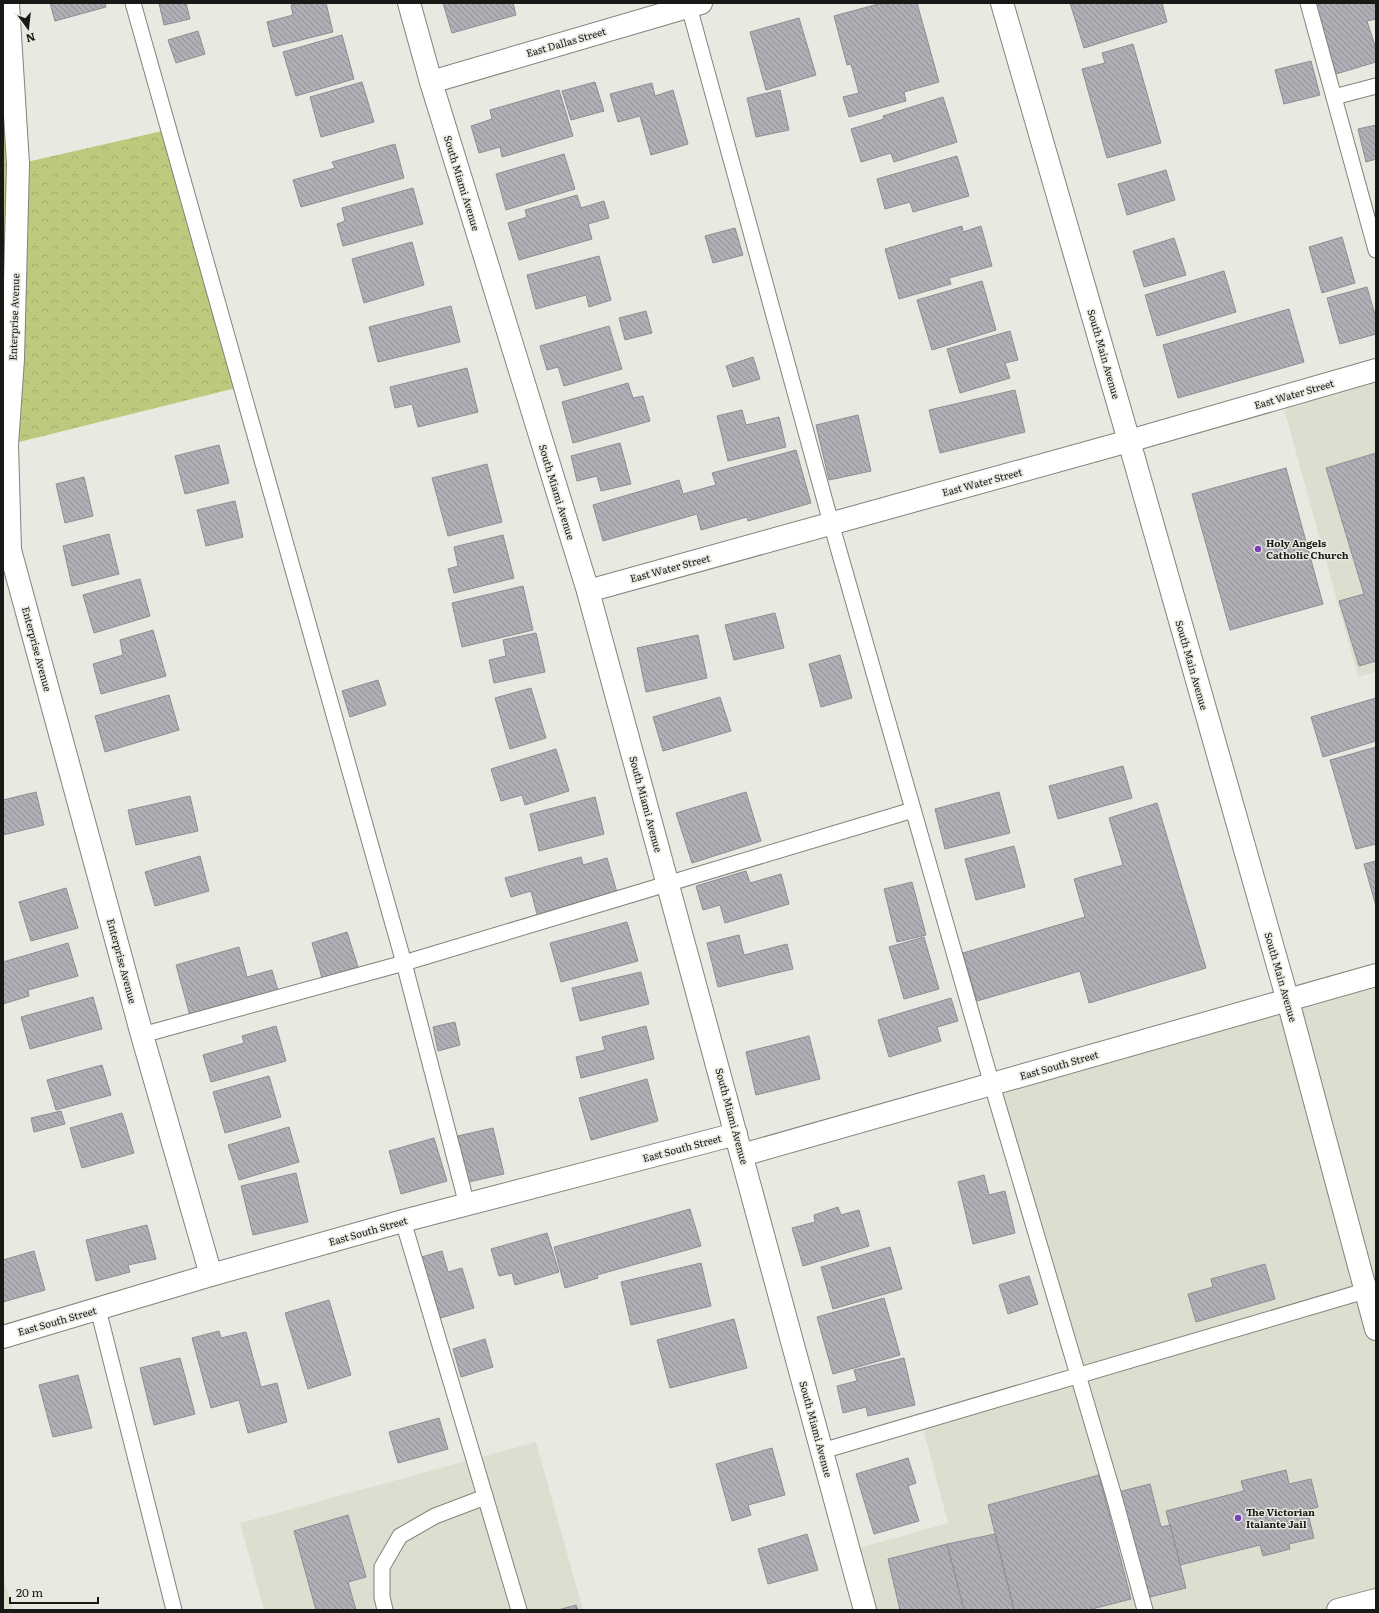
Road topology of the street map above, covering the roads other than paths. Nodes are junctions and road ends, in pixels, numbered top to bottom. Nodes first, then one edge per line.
1 (8, 3) edge
2 (133, 3) edge
3 (409, 3) edge
4 (1002, 3) edge
5 (1308, 3) edge
6 (692, 4) edge
7 (431, 82) junction
8 (1376, 86) edge
9 (1334, 97) junction
10 (1376, 250) edge
11 (1376, 370) edge
12 (1129, 441) junction
13 (831, 523) junction
14 (588, 590) junction
15 (913, 810) junction
16 (668, 884) junction
17 (404, 963) junction
18 (1376, 975) edge
19 (1288, 1001) junction
20 (142, 1035) junction
21 (992, 1085) junction
22 (736, 1134) junction
23 (742, 1155) junction
24 (467, 1205) junction
25 (403, 1221) junction
26 (211, 1275) junction
27 (1370, 1289) edge
28 (98, 1309) junction
29 (1376, 1330) edge
30 (3, 1337) edge
31 (1077, 1376) junction
32 (822, 1451) junction
33 (485, 1497) junction
34 (1376, 1600) edge
35 (174, 1610) edge
36 (385, 1610) edge
37 (519, 1610) edge
38 (865, 1610) edge
39 (1145, 1610) edge
40 (1338, 1610) edge

1 - 20 street, Enterprise Avenue
2 - 17 lane
3 - 7 street, South Miami Avenue
4 - 12 street, South Main Avenue
5 - 9 lane
6 - 7 street, East Dallas Street
6 - 13 lane
7 - 14 street, South Miami Avenue
8 - 9 lane
9 - 10 lane
11 - 12 street, East Water Street
12 - 13 street, East Water Street
12 - 19 street, South Main Avenue
13 - 14 street, East Water Street
13 - 15 lane
14 - 16 street, South Miami Avenue
15 - 16 lane
15 - 21 lane
16 - 17 lane
16 - 22 street, South Miami Avenue
17 - 20 lane
17 - 24 lane
18 - 19 street, East South Street
19 - 21 street, East South Street
19 - 27 street, South Main Avenue
20 - 26 street, Enterprise Avenue
21 - 23 street, East South Street
21 - 31 lane
22 - 23 street, South Miami Avenue
22 - 24 street, East South Street
23 - 32 street, South Miami Avenue
24 - 25 street, East South Street
25 - 26 street, East South Street
25 - 33 lane
26 - 28 street, East South Street
27 - 29 street, South Main Avenue
27 - 31 lane
28 - 30 street, East South Street
28 - 35 lane
31 - 32 lane
31 - 39 lane
32 - 38 street, South Miami Avenue
33 - 36 lane
33 - 37 lane
34 - 40 street

